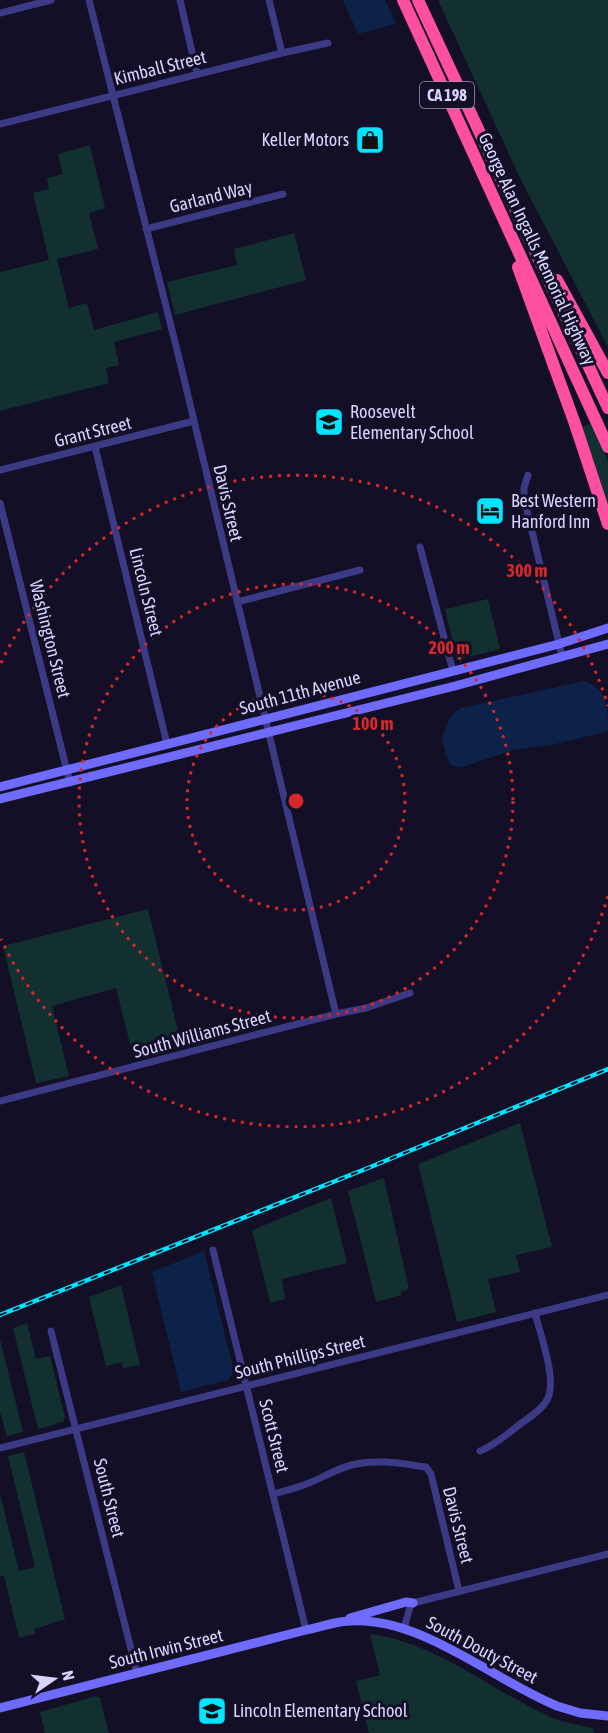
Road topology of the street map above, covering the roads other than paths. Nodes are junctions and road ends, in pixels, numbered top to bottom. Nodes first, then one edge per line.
1 (51, 0) edge
2 (89, 0) edge
3 (180, 0) edge
4 (269, 0) edge
5 (403, 0) edge
6 (418, 0) edge
7 (0, 13) edge
8 (328, 43) dead end
9 (282, 53) junction
10 (197, 74) junction
11 (112, 96) junction
12 (0, 124) edge
13 (503, 180) junction
14 (490, 189) junction
15 (283, 194) dead end
16 (146, 230) junction
17 (608, 374) edge
18 (608, 408) edge
19 (194, 421) junction
20 (95, 447) junction
21 (608, 447) edge
22 (0, 470) edge
23 (528, 475) dead end
24 (0, 503) edge
25 (608, 524) edge
26 (420, 547) dead end
27 (360, 570) dead end
28 (237, 602) junction
29 (608, 628) edge
30 (559, 644) junction
31 (608, 644) edge
32 (562, 656) junction
33 (453, 671) junction
34 (266, 718) junction
35 (269, 733) junction
36 (167, 744) junction
37 (67, 771) junction
38 (69, 783) junction
39 (0, 787) edge
40 (0, 799) edge
41 (410, 993) dead end
42 (336, 1014) junction
43 (0, 1101) edge
44 (213, 1250) dead end
45 (608, 1295) edge
46 (535, 1313) junction
47 (51, 1331) dead end
48 (246, 1385) junction
49 (76, 1429) junction
50 (0, 1448) edge
51 (480, 1451) dead end
52 (273, 1494) junction
53 (608, 1554) edge
54 (459, 1591) junction
55 (413, 1603) junction
56 (340, 1622) junction
57 (404, 1628) junction
58 (306, 1630) junction
59 (137, 1673) junction
60 (0, 1708) edge
61 (608, 1716) edge

1 - 7 street
2 - 11 street, Davis Street
3 - 10 street
4 - 9 street
5 - 14 highway, George Alan Ingalls Memorial Highway / CA 198
6 - 13 highway, George Alan Ingalls Memorial Highway / CA 198
8 - 9 street, Kimball Street
9 - 10 street, Kimball Street
10 - 11 street, Kimball Street
11 - 12 street, Kimball Street
11 - 16 street, Davis Street
13 - 17 highway
13 - 18 highway, George Alan Ingalls Memorial Highway / CA 198
14 - 21 highway, George Alan Ingalls Memorial Highway / CA 198
14 - 25 highway
15 - 16 street, Garland Way
16 - 19 street, Davis Street
19 - 20 street, Grant Street
19 - 28 street, Davis Street
20 - 22 street, Grant Street
20 - 36 street, Lincoln Street
23 - 30 street
24 - 37 street, Washington Street
26 - 33 street
27 - 28 street
28 - 34 street, Davis Street
29 - 30 main road, South 11th Avenue
30 - 32 street
30 - 33 main road, South 11th Avenue
31 - 32 main road, South 11th Avenue
32 - 35 main road, South 11th Avenue
33 - 34 main road, South 11th Avenue
34 - 35 street, Davis Street
34 - 36 main road, South 11th Avenue
35 - 38 main road, South 11th Avenue
35 - 42 street, Davis Street
36 - 37 main road, South 11th Avenue
37 - 38 street, Washington Street
37 - 39 main road, South 11th Avenue
38 - 40 main road, South 11th Avenue
41 - 42 street, South Williams Street
42 - 43 street, South Williams Street
44 - 48 street, Scott Street
45 - 46 street, South Phillips Street
46 - 48 street, South Phillips Street
46 - 51 street
47 - 49 street, South Street
48 - 49 street, South Phillips Street
48 - 52 street, Scott Street
49 - 50 street, South Phillips Street
49 - 59 street, South Street
52 - 54 street, Davis Street
52 - 58 street, Scott Street
53 - 54 street
54 - 55 street
55 - 56 main road
55 - 57 street
56 - 57 main road, South Douty Street
56 - 58 main road, South Irwin Street
57 - 61 main road, South Douty Street
58 - 59 main road, South Irwin Street
59 - 60 main road, South Irwin Street

